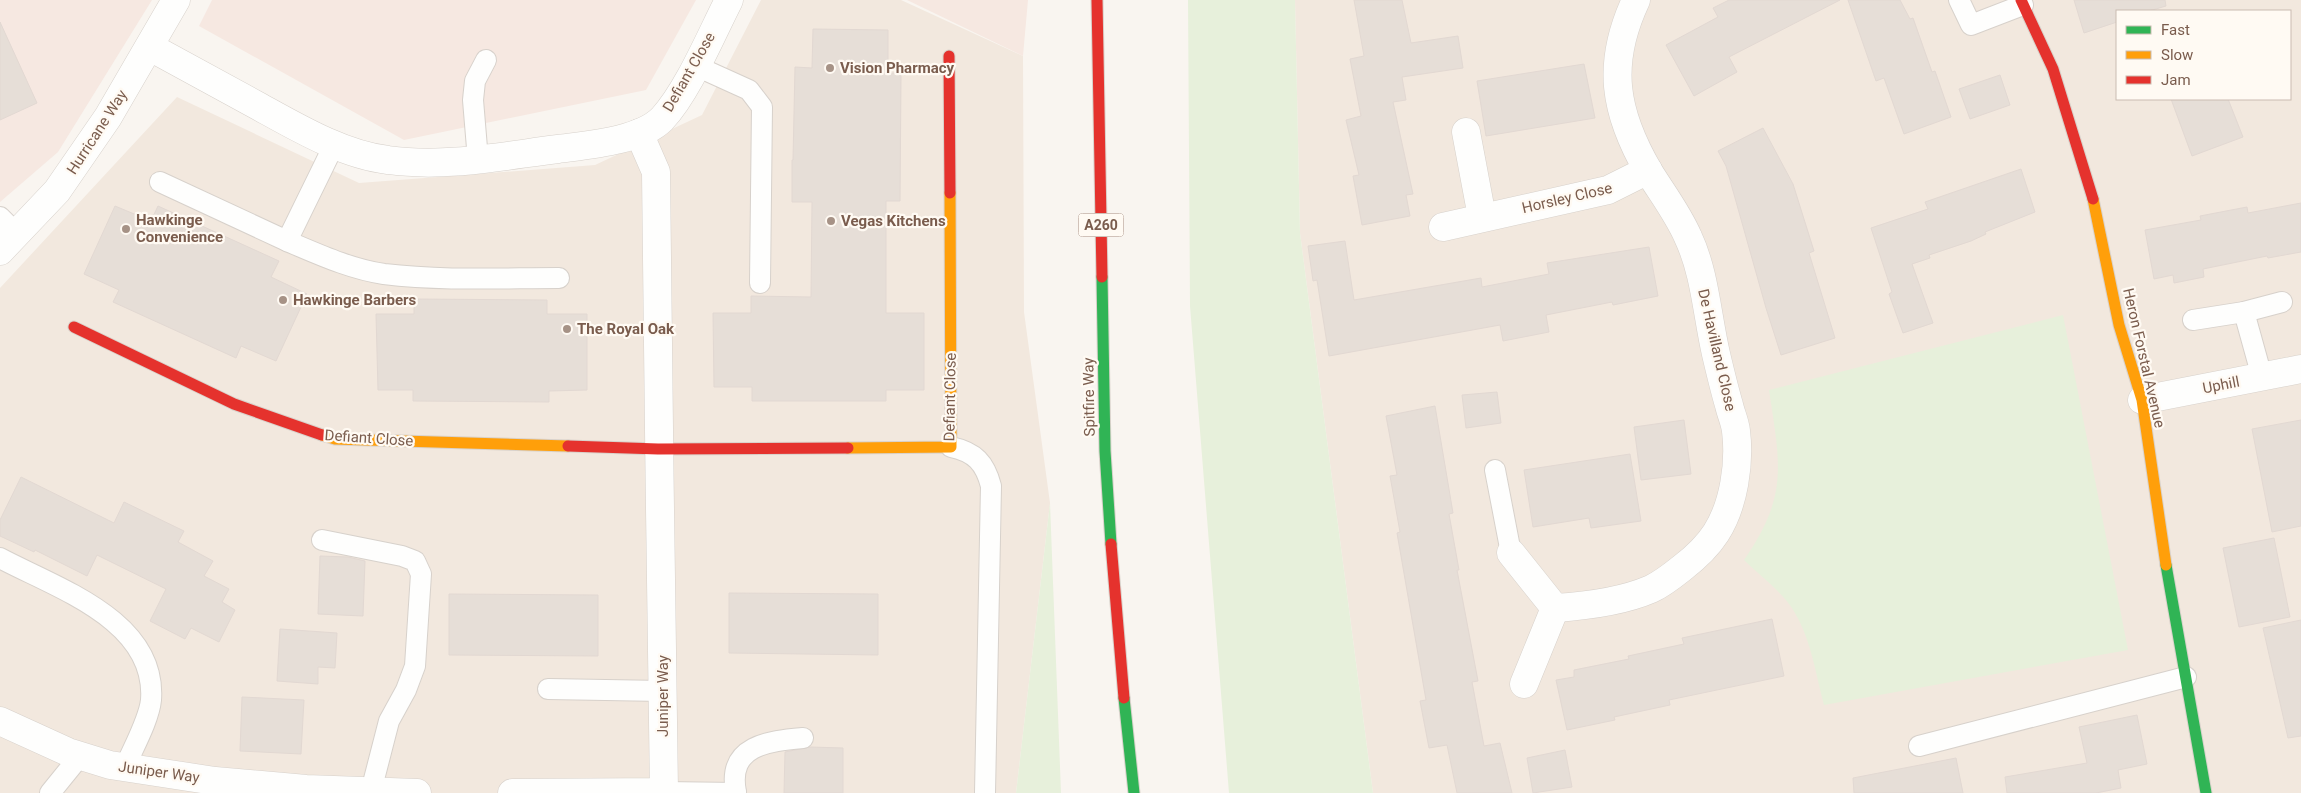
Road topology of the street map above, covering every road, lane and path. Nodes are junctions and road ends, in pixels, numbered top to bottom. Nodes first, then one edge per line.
1 (176, 0) edge
2 (729, 0) edge
3 (1097, 0) edge
4 (1636, 0) edge
5 (1959, 0) edge
6 (2022, 3) edge
7 (150, 47) junction
8 (949, 56) dead end
9 (486, 60) dead end
10 (696, 66) junction
11 (1466, 132) dead end
12 (639, 133) junction
13 (334, 145) junction
14 (478, 160) junction
15 (1648, 170) junction
16 (160, 182) dead end
17 (1482, 217) junction
18 (1443, 227) dead end
19 (6, 234) edge
20 (287, 241) junction
21 (560, 278) dead end
22 (760, 283) dead end
23 (2282, 302) dead end
24 (2244, 312) junction
25 (2192, 320) dead end
26 (74, 327) dead end
27 (2301, 369) edge
28 (2262, 377) junction
29 (2142, 400) junction
30 (952, 447) junction
31 (658, 449) junction
32 (1495, 470) dead end
33 (322, 540) dead end
34 (1511, 553) joint
35 (0, 558) edge
36 (1555, 608) junction
37 (2186, 677) junction
38 (1524, 684) dead end
39 (548, 689) dead end
40 (663, 691) junction
41 (0, 721) edge
42 (803, 738) dead end
43 (1919, 746) dead end
44 (80, 756) junction
45 (125, 767) junction
46 (371, 791) junction
47 (664, 792) junction
48 (736, 792) edge
49 (50, 793) edge
50 (417, 793) edge
51 (512, 793) edge
52 (985, 793) edge
53 (1134, 793) edge
54 (2206, 793) edge

1 - 7 street, Hurricane Way
2 - 10 street, Defiant Close
3 - 53 street, Spitfire Way / A260
4 - 15 street, De Havilland Close
5 - 6 lane
6 - 29 street, Heron Forstal Avenue
7 - 13 street, Defiant Close
7 - 19 street, Hurricane Way
8 - 30 street, Defiant Close
9 - 14 lane
10 - 12 street, Defiant Close
10 - 22 lane
11 - 17 street
12 - 14 street, Defiant Close
12 - 31 street
13 - 14 street, Defiant Close
13 - 20 lane
15 - 17 street, Horsley Close
15 - 36 street, De Havilland Close
16 - 20 lane
17 - 18 street, Horsley Close
20 - 21 lane
23 - 24 lane
24 - 25 lane
24 - 28 lane
26 - 31 street, Defiant Close
27 - 28 street, Uphill
28 - 29 street, Uphill
29 - 37 street, Heron Forstal Avenue
30 - 31 street, Defiant Close
30 - 52 lane
31 - 40 street, Juniper Way
32 - 34 lane
33 - 46 lane
34 - 36 street
35 - 45 lane
36 - 38 street
37 - 43 lane
37 - 54 street, Heron Forstal Avenue
39 - 40 lane
40 - 47 street, Juniper Way
41 - 44 street, Juniper Way
42 - 48 lane
44 - 45 street, Juniper Way
44 - 49 lane
45 - 46 street, Juniper Way
46 - 50 street, Juniper Way
47 - 48 lane
47 - 51 street

